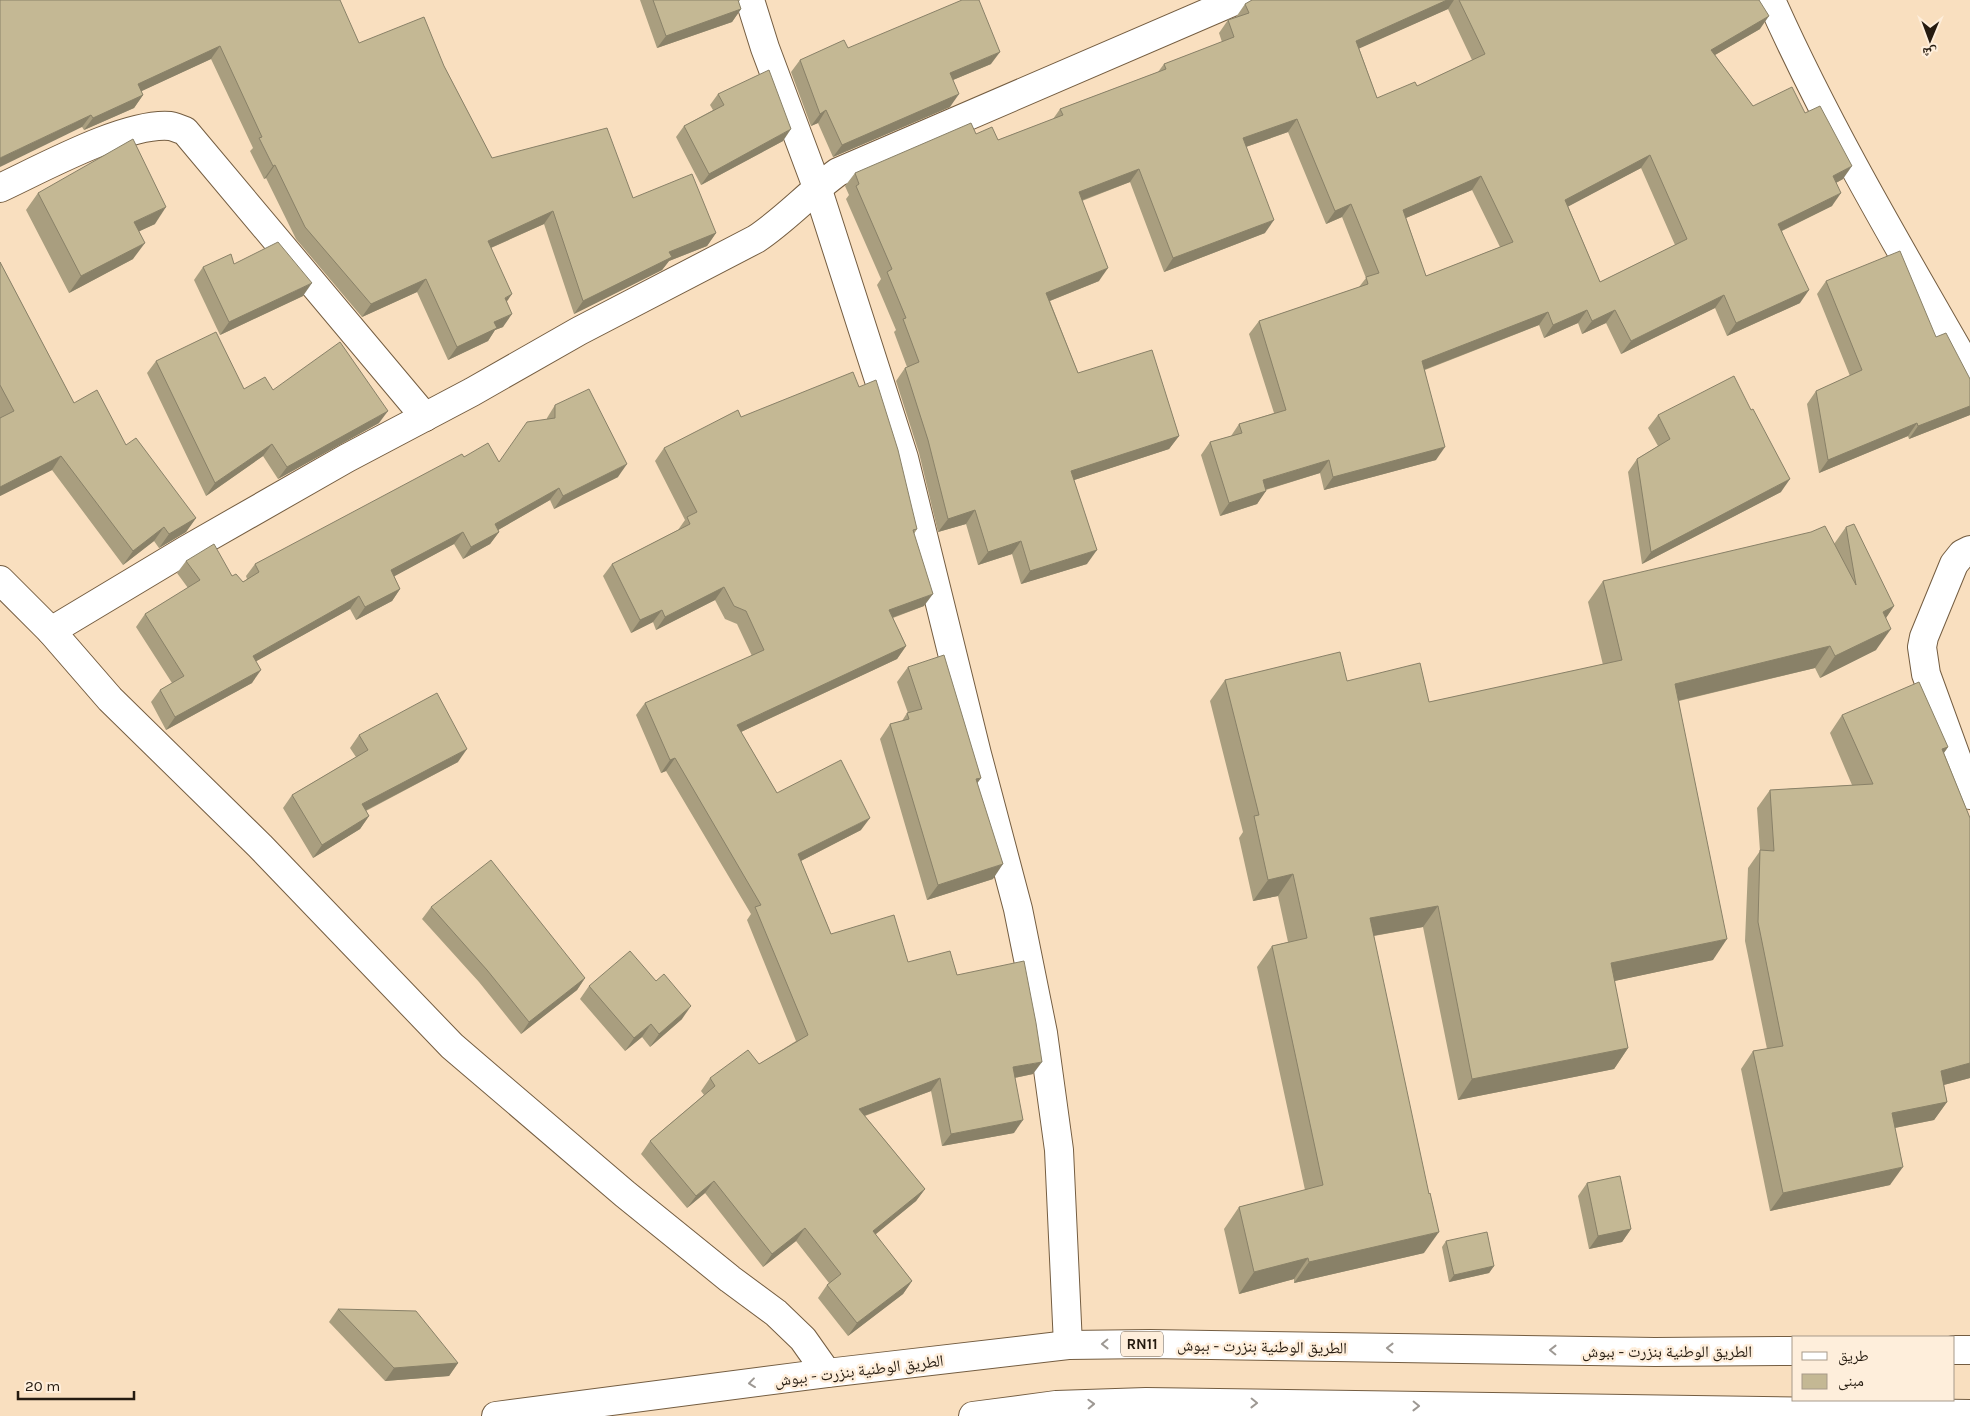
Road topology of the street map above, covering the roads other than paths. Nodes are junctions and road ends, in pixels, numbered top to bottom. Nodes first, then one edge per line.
1 (750, 0) edge
2 (1237, 0) edge
3 (1771, 0) edge
4 (817, 187) junction
5 (0, 188) edge
6 (1970, 371) edge
7 (425, 417) junction
8 (1970, 550) edge
9 (0, 580) edge
10 (51, 631) junction
11 (1970, 795) edge
12 (1068, 1345) junction
13 (1955, 1350) edge
14 (1970, 1350) edge
15 (1792, 1351) edge
16 (828, 1373) junction
17 (1057, 1411) edge
18 (1970, 1414) edge
19 (496, 1416) edge
20 (973, 1416) edge

1 - 4 street
2 - 4 street
3 - 6 street
4 - 7 street
4 - 12 street
5 - 7 street
7 - 10 street
8 - 11 street
9 - 10 street
10 - 16 street
15 -> 12 street, الطريق الوطنية بنزرت - ببوش / RN11
12 - 16 street, الطريق الوطنية بنزرت - ببوش / RN11
13 - 14 street
16 -> 19 street, الطريق الوطنية بنزرت - ببوش / RN11
17 -> 18 street
17 - 20 street

